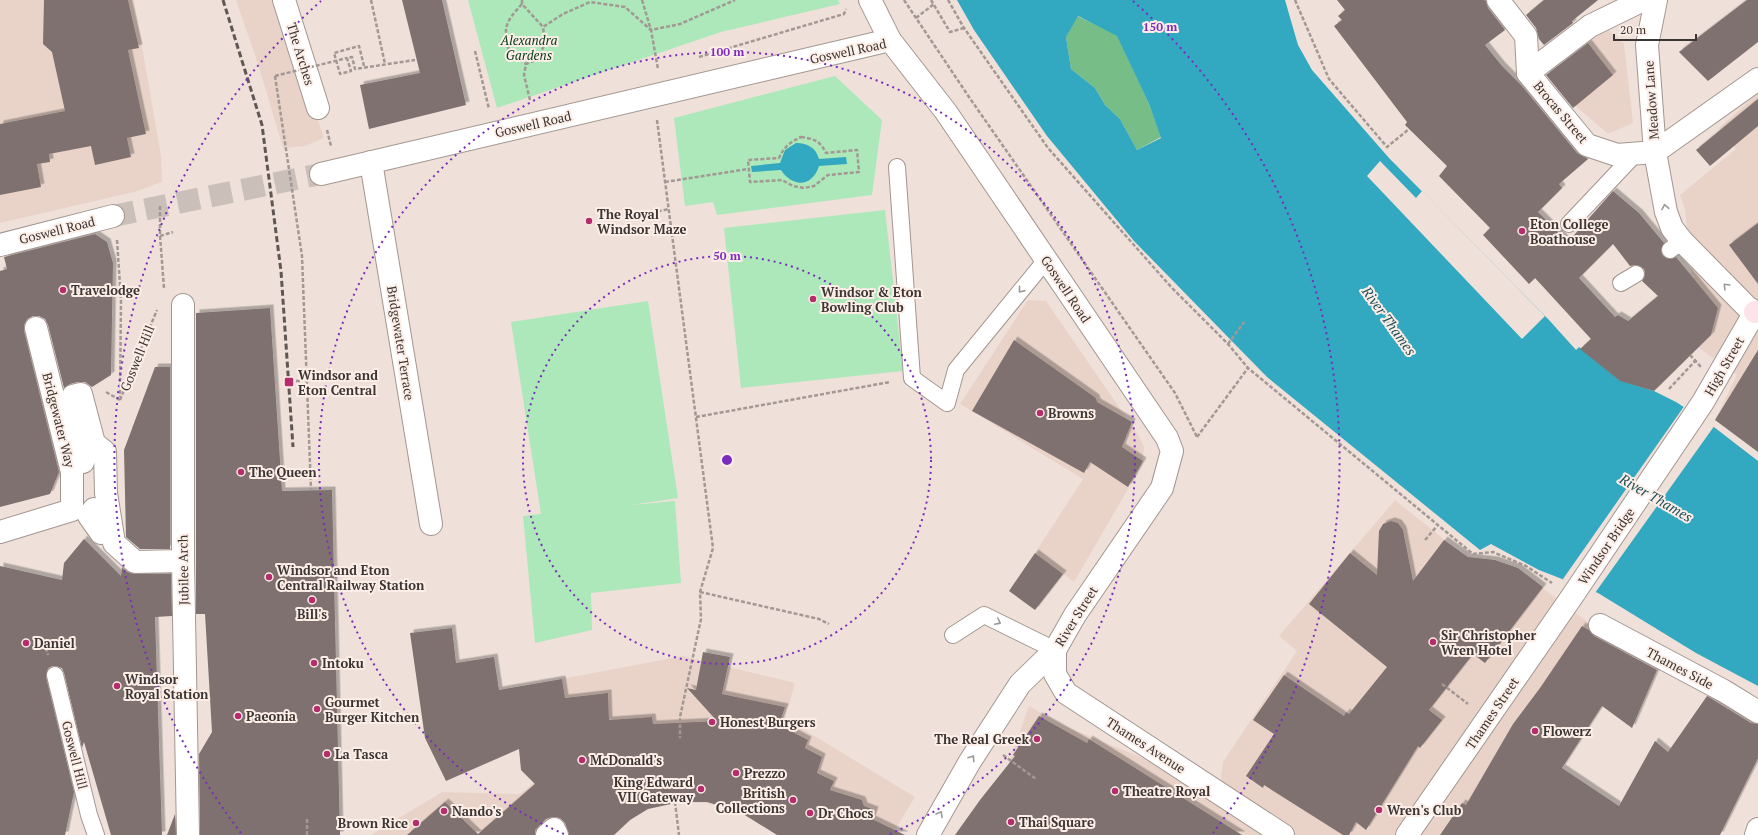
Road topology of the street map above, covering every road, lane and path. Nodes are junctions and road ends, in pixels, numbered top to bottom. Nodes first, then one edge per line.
1 (284, 0) edge
2 (371, 0) edge
3 (522, 0) edge
4 (642, 0) edge
5 (735, 0) edge
6 (870, 0) edge
7 (904, 0) edge
8 (931, 0) edge
9 (948, 0) edge
10 (1295, 0) edge
11 (1498, 0) edge
12 (1643, 0) edge
13 (1656, 0) edge
14 (522, 4) junction
15 (934, 4) junction
16 (846, 7) dead end
17 (916, 18) junction
18 (543, 28) junction
19 (964, 28) junction
20 (651, 30) junction
21 (890, 40) junction
22 (475, 51) dead end
23 (347, 58) junction
24 (694, 58) dead end
25 (415, 60) dead end
26 (385, 64) junction
27 (526, 64) junction
28 (364, 66) junction
29 (665, 67) dead end
30 (1528, 73) junction
31 (1758, 79) edge
32 (531, 106) dead end
33 (318, 108) dead end
34 (491, 115) dead end
35 (650, 119) dead end
36 (1409, 129) dead end
37 (1646, 153) junction
38 (371, 162) junction
39 (896, 167) dead end
40 (748, 170) junction
41 (321, 174) tunnel mouth
42 (665, 182) junction
43 (160, 206) dead end
44 (669, 209) junction
45 (646, 214) dead end
46 (113, 216) joint
47 (1569, 224) dead end
48 (173, 232) dead end
49 (160, 236) junction
50 (0, 245) edge
51 (1046, 260) junction
52 (1636, 274) dead end
53 (1622, 283) dead end
54 (165, 291) dead end
55 (183, 304) dead end
56 (159, 306) dead end
57 (1757, 312) edge
58 (1244, 322) dead end
59 (36, 328) dead end
60 (1228, 344) junction
61 (1690, 355) dead end
62 (1701, 367) dead end
63 (1248, 368) junction
64 (1686, 371) dead end
65 (912, 378) junction
66 (296, 381) dead end
67 (301, 381) dead end
68 (1669, 389) dead end
69 (1703, 402) joint
70 (696, 418) junction
71 (1172, 451) joint
72 (89, 457) junction
73 (311, 490) dead end
74 (94, 509) dead end
75 (431, 524) dead end
76 (1437, 526) junction
77 (0, 532) edge
78 (101, 534) dead end
79 (1425, 540) dead end
80 (183, 561) junction
81 (1548, 581) dead end
82 (1576, 590) joint
83 (700, 592) junction
84 (829, 624) dead end
85 (1600, 625) dead end
86 (952, 635) dead end
87 (1055, 650) junction
88 (55, 675) dead end
89 (1442, 684) dead end
90 (1448, 688) dead end
91 (1758, 712) edge
92 (680, 738) dead end
93 (1003, 755) dead end
94 (1036, 779) dead end
95 (675, 802) dead end
96 (307, 819) dead end
97 (1758, 829) edge
98 (96, 835) edge
99 (188, 835) edge
100 (307, 835) edge
101 (547, 835) edge
102 (557, 835) edge
103 (679, 835) edge
104 (928, 835) edge
105 (1283, 835) edge
106 (1407, 835) edge
107 (1756, 835) edge

1 - 33 street, The Arches
2 - 26 path
3 - 14 path
4 - 20 path
5 - 20 path
6 - 21 street
7 - 17 path
8 - 15 path
9 - 19 path
10 - 36 path
11 - 30 street
12 - 30 street, Brocas Street
13 - 37 street, Meadow Lane
14 - 18 path
14 - 27 path
15 - 17 path
15 - 19 path
16 - 24 path
17 - 63 path
18 - 20 path
18 - 27 path
19 - 60 path
20 - 29 path
21 - 38 street, Goswell Road
21 - 51 street, Goswell Road
22 - 34 path
23 - 28 path
23 - 28 path
23 - 73 path, bridge
25 - 26 path
26 - 28 path
27 - 32 path
30 - 37 street, Brocas Street
31 - 37 street
35 - 42 path
37 - 47 lane
57 -> 37 street
38 - 41 street, Goswell Road
38 - 75 street, Bridgewater Terrace
39 - 65 lane
40 - 40 path
40 - 42 path
42 - 44 path
43 - 49 path
44 - 45 path
44 - 70 path
46 - 50 street, Goswell Road
46 - 56 path, Goswell Hill
48 - 49 path
49 - 54 path
51 -> 65 lane
51 - 71 street, Goswell Road
52 - 53 lane
55 - 80 street, Jubilee Arch
57 - 69 street, High Street
58 - 60 path
59 - 72 street, Bridgewater Way
60 - 63 path
61 - 62 path, bridge
63 - 76 path
64 - 68 path
65 - 70 path
66 - 67 path
69 - 82 street, Windsor Bridge
70 - 83 path
71 - 87 street, River Street
72 - 77 street, Bridgewater Way
72 - 80 street, Bridgewater Way
74 - 78 street
76 - 79 path
76 - 81 path
80 - 99 street, Jubilee Arch
82 - 106 street, Thames Street
83 - 84 path
83 - 92 path
85 - 91 street, Thames Side
86 -> 87 lane
104 -> 87 street, River Street
87 - 105 street, Thames Avenue
88 - 98 lane, Goswell Hill
89 - 90 path
93 - 94 path
95 - 103 path
96 - 100 path
97 - 107 street
101 - 102 street

